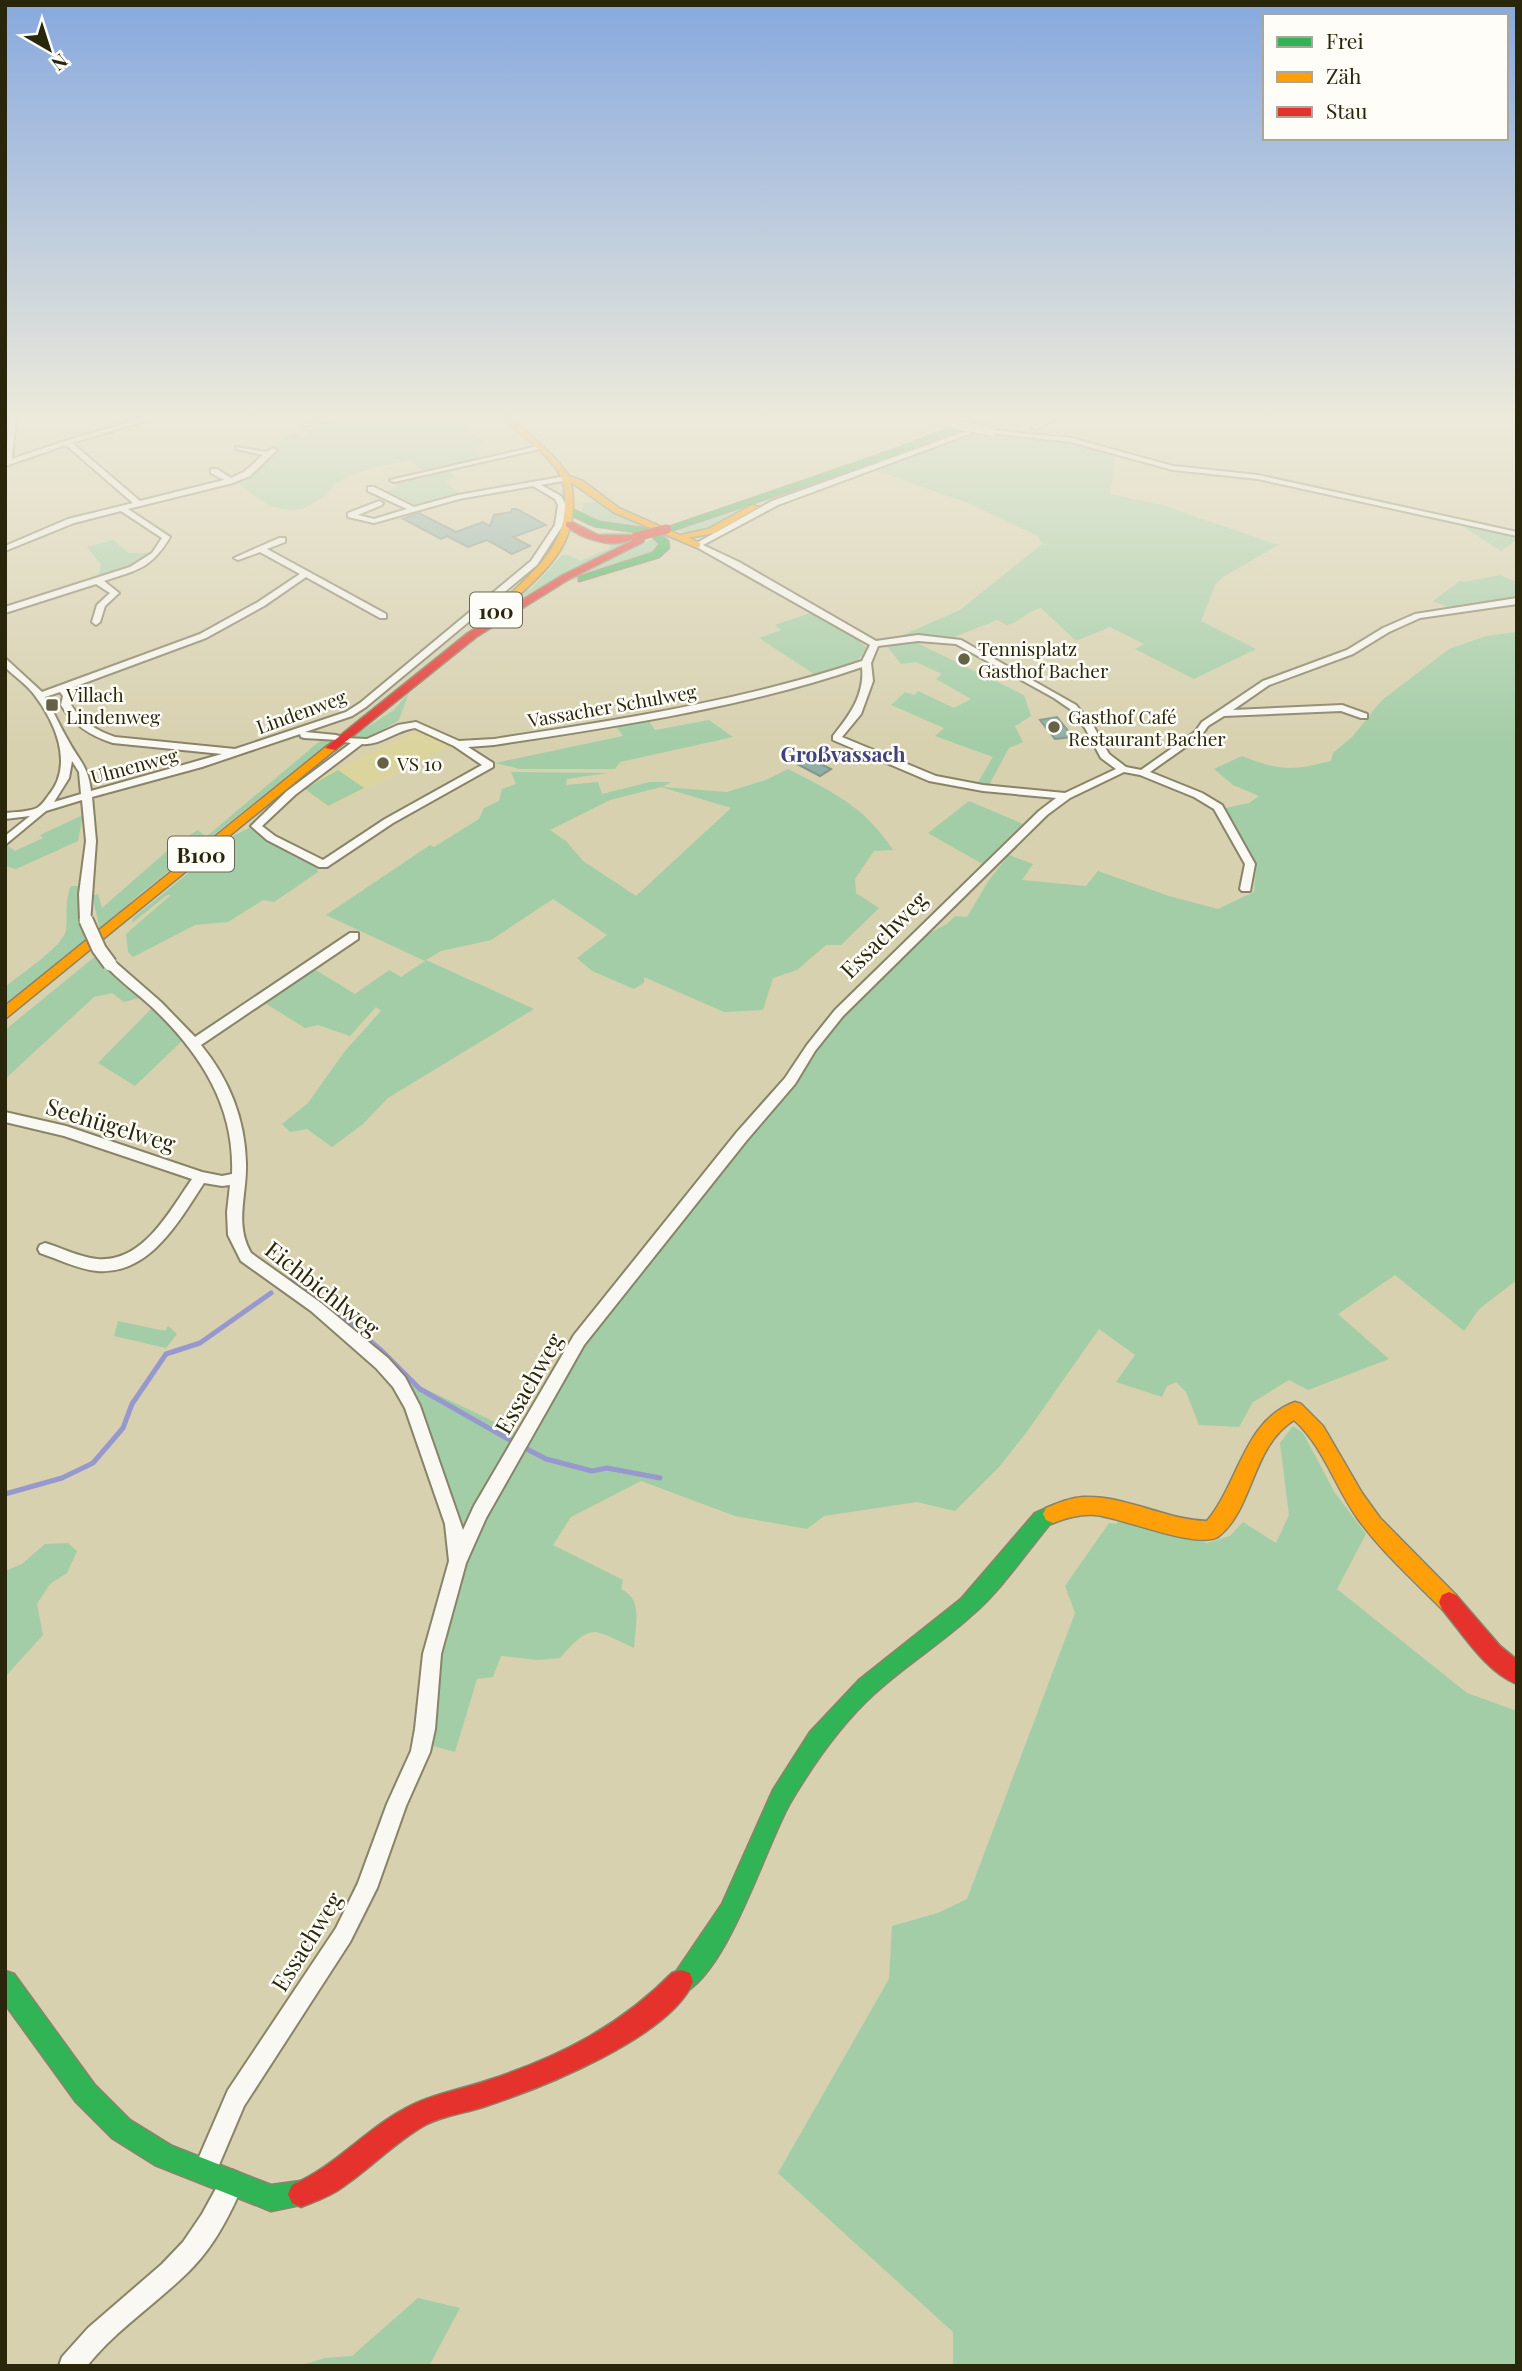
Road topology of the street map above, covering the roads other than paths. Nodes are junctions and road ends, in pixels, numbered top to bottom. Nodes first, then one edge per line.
1 (60, 526) edge
2 (149, 526) edge
3 (559, 526) edge
4 (566, 526) edge
5 (580, 526) edge
6 (609, 526) edge
7 (665, 526) edge
8 (724, 526) edge
9 (730, 526) edge
10 (1479, 526) edge
11 (676, 530) junction
12 (1517, 534) edge
13 (638, 538) junction
14 (282, 540) dead end
15 (697, 544) junction
16 (5, 549) edge
17 (261, 549) junction
18 (656, 555) junction
19 (238, 558) dead end
20 (305, 574) junction
21 (98, 580) junction
22 (1517, 601) edge
23 (5, 610) edge
24 (500, 614) junction
25 (383, 616) dead end
26 (96, 622) dead end
27 (875, 643) junction
28 (449, 651) junction
29 (5, 660) edge
30 (866, 663) junction
31 (20, 677) junction
32 (6, 679) edge
33 (62, 688) junction
34 (40, 696) junction
35 (1222, 713) junction
36 (1364, 716) dead end
37 (334, 720) junction
38 (289, 736) junction
39 (337, 738) junction
40 (359, 742) junction
41 (457, 744) junction
42 (67, 746) junction
43 (236, 752) junction
44 (1123, 769) junction
45 (1143, 773) junction
46 (86, 796) junction
47 (1066, 796) junction
48 (41, 811) junction
49 (5, 816) edge
50 (5, 842) edge
51 (1246, 889) dead end
52 (354, 936) dead end
53 (5, 1014) edge
54 (196, 1042) junction
55 (5, 1117) edge
56 (201, 1177) junction
57 (237, 1179) junction
58 (45, 1249) dead end
59 (457, 1563) junction
60 (1517, 1674) edge
61 (5, 1983) edge
62 (205, 2171) junction
63 (232, 2182) junction
64 (71, 2366) edge

1 - 16 street
2 - 21 street
3 - 37 street, Lindenweg
4 - 28 main road, 100
5 - 13 main road
6 - 18 main road
7 - 11 main road
8 - 11 main road
9 - 15 street
10 - 12 street
11 - 13 main road, bridge
11 - 15 main road
13 - 24 main road, B100
14 - 17 street
15 - 18 main road, 100
15 - 27 street
17 - 19 street
17 - 20 street
18 - 24 main road, 100
20 - 25 street
20 - 33 street
21 - 23 street
21 - 26 street
22 - 35 street
24 - 28 main road, B100
27 - 30 street
27 - 44 street
28 - 53 main road, B100
29 - 31 street, Eichbichlweg
30 - 41 street, Vassacher Schulweg
30 - 47 street
31 - 32 street
31 - 34 street, Eichbichlweg
33 - 34 street
33 - 43 street, Lindenweg
34 - 42 street, Eichbichlweg
35 - 36 street
35 - 45 street
37 - 38 street, Lindenweg
37 - 39 street
38 - 39 street, Vassacher Schulweg
38 - 43 street, Lindenweg
39 - 40 street, Vassacher Schulweg
40 - 41 street, Vassacher Schulweg
40 - 41 street
42 - 46 street, Eichbichlweg
42 - 48 street
43 - 46 street, Ulmenweg
44 - 45 street
44 - 47 street, Essachweg
45 - 51 street
46 - 48 street, Ulmenweg
46 - 54 street, Eichbichlweg, bridge
47 - 59 street, Essachweg
48 - 49 street
48 - 50 street
52 - 54 street
54 - 57 street, Eichbichlweg
55 - 56 street, Seehügelweg
56 - 57 street, Seehügelweg
56 - 58 street
57 - 59 street, Eichbichlweg
59 - 62 street, Essachweg
60 - 63 main road
61 - 62 main road
62 - 63 main road
63 - 64 street

